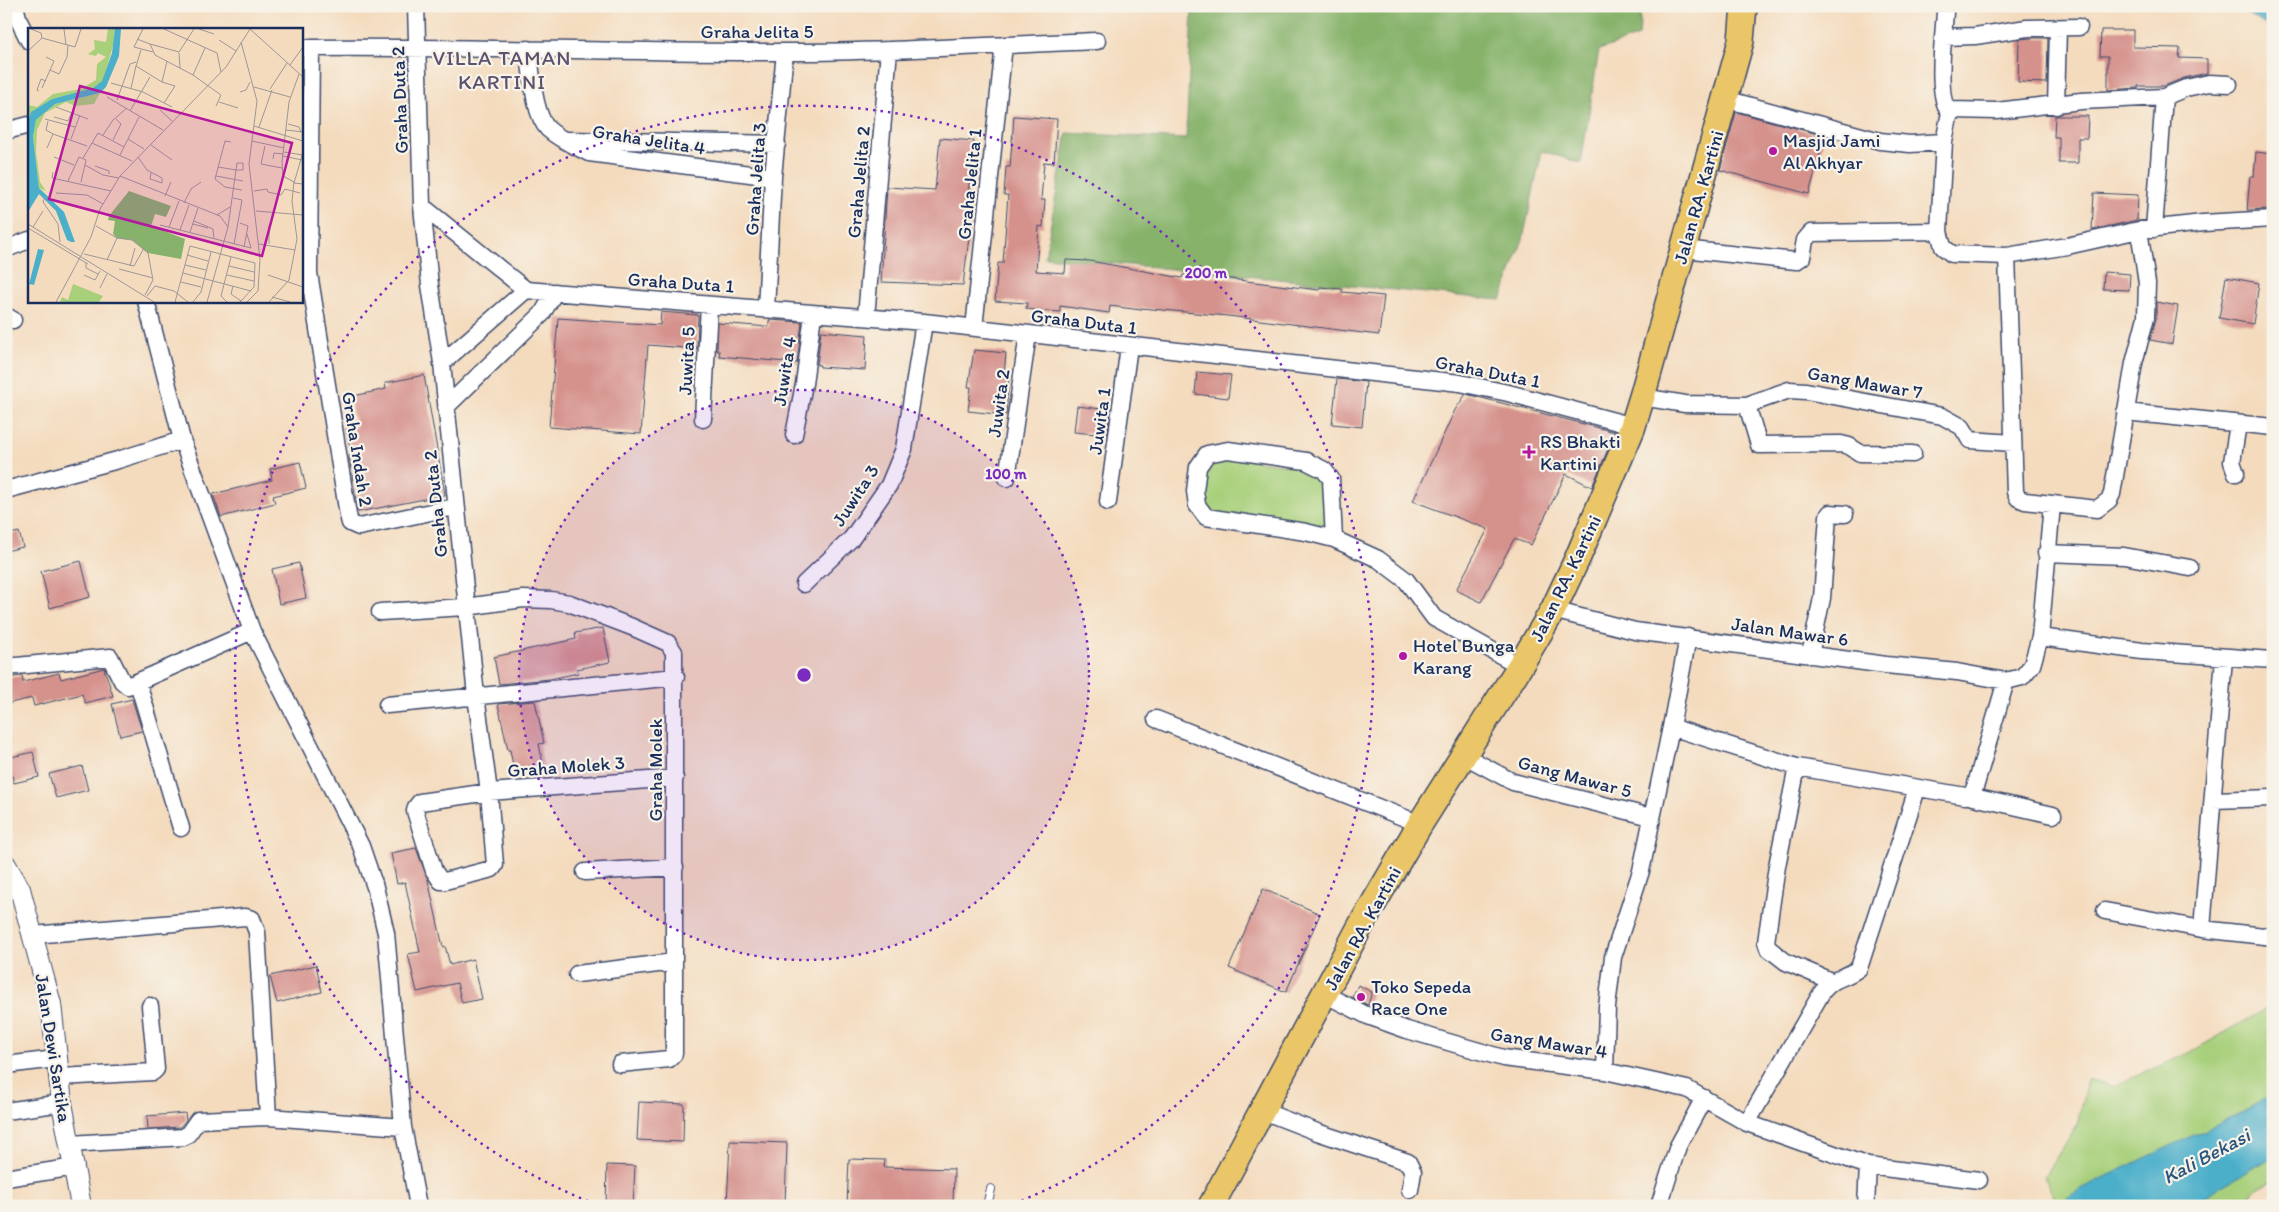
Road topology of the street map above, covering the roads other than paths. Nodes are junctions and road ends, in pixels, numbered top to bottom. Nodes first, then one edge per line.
1 (416, 6) edge
2 (1744, 6) edge
3 (1945, 12) dead end
4 (17, 14) edge
5 (2079, 27) dead end
6 (2058, 28) junction
7 (1943, 37) junction
8 (28, 39) edge
9 (1097, 41) dead end
10 (1004, 45) junction
11 (417, 47) junction
12 (306, 48) edge
13 (528, 49) junction
14 (889, 50) junction
15 (785, 52) junction
16 (2229, 84) dead end
17 (2164, 97) junction
18 (1725, 99) junction
19 (2056, 106) junction
20 (1950, 112) junction
21 (28, 125) edge
22 (6, 131) edge
23 (563, 140) junction
24 (1944, 142) junction
25 (777, 144) junction
26 (773, 177) junction
27 (422, 206) junction
28 (2273, 219) edge
29 (2146, 229) junction
30 (1939, 231) junction
31 (28, 240) edge
32 (6, 249) edge
33 (1683, 250) junction
34 (2007, 256) junction
35 (305, 274) edge
36 (526, 290) junction
37 (555, 292) junction
38 (146, 302) edge
39 (709, 305) junction
40 (766, 309) junction
41 (813, 314) junction
42 (866, 317) junction
43 (924, 322) junction
44 (974, 328) junction
45 (1028, 334) junction
46 (1129, 346) junction
47 (442, 363) junction
48 (1642, 397) junction
49 (1747, 405) junction
50 (446, 407) junction
51 (2125, 412) junction
52 (703, 419) dead end
53 (2238, 424) junction
54 (1633, 426) junction
55 (2273, 427) edge
56 (794, 435) dead end
57 (182, 440) junction
58 (2013, 443) junction
59 (1914, 454) dead end
60 (2236, 473) dead end
61 (1007, 478) dead end
62 (6, 490) edge
63 (1108, 502) dead end
64 (2052, 505) junction
65 (455, 507) junction
66 (1845, 514) dead end
67 (1334, 539) junction
68 (2046, 553) junction
69 (2190, 568) dead end
70 (804, 584) dead end
71 (466, 607) junction
72 (1553, 610) junction
73 (380, 612) dead end
74 (252, 631) junction
75 (1688, 637) junction
76 (2040, 637) junction
77 (1810, 655) junction
78 (2224, 658) junction
79 (2273, 660) edge
80 (1520, 666) junction
81 (6, 667) edge
82 (676, 677) junction
83 (2006, 681) junction
84 (138, 683) junction
85 (476, 696) junction
86 (387, 705) dead end
87 (1156, 719) dead end
88 (1671, 727) junction
89 (1463, 755) junction
90 (1797, 766) junction
91 (675, 778) junction
92 (1917, 789) junction
93 (489, 792) junction
94 (1969, 796) junction
95 (2273, 798) edge
96 (2213, 800) junction
97 (415, 811) joint
98 (2053, 815) dead end
99 (1651, 818) junction
100 (1420, 824) junction
101 (180, 828) dead end
102 (6, 865) edge
103 (675, 867) junction
104 (585, 872) dead end
105 (2105, 911) dead end
106 (2202, 929) junction
107 (33, 935) junction
108 (2273, 937) edge
109 (674, 962) junction
110 (577, 974) dead end
111 (1831, 981) junction
112 (1330, 997) junction
113 (150, 1006) dead end
114 (620, 1064) dead end
115 (6, 1065) edge
116 (58, 1068) junction
117 (1605, 1071) junction
118 (1704, 1098) junction
119 (62, 1103) junction
120 (6, 1111) edge
121 (1263, 1111) junction
122 (268, 1117) junction
123 (1747, 1123) junction
124 (403, 1126) junction
125 (70, 1144) junction
126 (1868, 1166) junction
127 (75, 1167) junction
128 (6, 1178) edge
129 (1979, 1180) dead end
130 (991, 1189) dead end
131 (1410, 1190) dead end
132 (81, 1206) edge
133 (418, 1206) edge
134 (987, 1206) edge
135 (1211, 1206) edge
136 (1659, 1206) edge
137 (1866, 1206) edge

1 - 11 street, Graha Duta 2
2 - 18 main road, Jalan RA. Kartini
3 - 7 street
4 - 8 street
5 - 6 street
6 - 7 street
6 - 19 street
7 - 20 street
9 - 10 street, Graha Jelita 5
10 - 14 street, Graha Jelita 5
10 - 44 street, Graha Jelita 1
11 - 12 street, Graha Jelita 5
11 - 13 street, Graha Jelita 5
11 - 27 street, Graha Duta 2
12 - 35 street, Graha Indah 2
13 - 15 street, Graha Jelita 5
13 - 23 street, Graha Jelita 4
14 - 15 street, Graha Jelita 5
14 - 42 street, Graha Jelita 2
15 - 25 street, Graha Jelita 3
16 - 17 street
17 - 19 street
17 - 29 street
18 - 24 street
18 - 33 main road, Jalan RA. Kartini
19 - 20 street
20 - 24 street
21 - 22 street
23 - 25 street
23 - 26 street, Graha Jelita 4
24 - 30 street
25 - 26 street, Graha Jelita 3
26 - 40 street, Graha Jelita 3
27 - 36 street
27 - 47 street, Graha Duta 2
28 - 29 street
29 - 34 street
29 - 51 street
30 - 33 street
30 - 34 street
31 - 32 street
33 - 48 main road, Jalan RA. Kartini
34 - 58 street
35 - 65 street, Graha Indah 2
36 - 37 street, Graha Duta 1
36 - 47 street
37 - 39 street, Graha Duta 1
37 - 50 street
38 - 57 street
39 - 40 street, Graha Duta 1
39 - 52 street, Juwita 5
40 - 41 street, Graha Duta 1
41 - 42 street, Graha Duta 1
41 - 56 street, Juwita 4
42 - 43 street, Graha Duta 1
43 - 44 street, Graha Duta 1
43 - 70 street, Juwita 3
44 - 45 street, Graha Duta 1
45 - 46 street, Graha Duta 1
45 - 61 street, Juwita 2
46 - 54 street, Graha Duta 1
46 - 63 street, Juwita 1
47 - 50 street, Graha Duta 2
48 - 49 street, Gang Mawar 7
48 - 54 main road, Jalan RA. Kartini
49 - 58 street, Gang Mawar 7
49 - 59 street
50 - 65 street, Graha Duta 2
51 - 53 street
51 - 64 street
53 - 55 street
53 - 60 street
54 - 72 main road, Jalan RA. Kartini
57 - 62 street
57 - 74 street
58 - 64 street
64 - 68 street
65 - 71 street, Graha Duta 2
66 - 77 street
67 - 67 street
67 - 80 street
68 - 69 street
68 - 76 street
71 - 73 street, Graha Molek
71 - 82 street, Graha Molek
71 - 85 street, Graha Duta 2
72 - 75 street, Jalan Mawar 6
72 - 80 main road, Jalan RA. Kartini
74 - 84 street
74 - 124 street
75 - 77 street, Jalan Mawar 6
75 - 88 street
76 - 78 street
76 - 83 street, Jalan Mawar 6
77 - 83 street, Jalan Mawar 6
78 - 79 street
78 - 96 street
80 - 89 main road, Jalan RA. Kartini
81 - 84 street
82 - 85 street
82 - 91 street, Graha Molek
83 - 94 street
84 - 101 street
85 - 86 street
85 - 93 street, Graha Duta 2
87 - 100 street
88 - 90 street
88 - 99 street
89 - 99 street, Gang Mawar 5
89 - 100 main road, Jalan RA. Kartini
90 - 92 street
90 - 111 street
91 - 93 street, Graha Molek 3
91 - 103 street, Graha Molek
92 - 94 street
92 - 111 street
93 - 97 street, Graha Molek 3
93 - 97 street, Graha Duta 2
94 - 98 street
95 - 96 street
96 - 106 street
99 - 117 street
100 - 112 main road, Jalan RA. Kartini
102 - 107 street, Jalan Dewi Sartika
103 - 104 street
103 - 109 street, Graha Molek
105 - 106 street
106 - 108 street
107 - 116 street, Jalan Dewi Sartika
107 - 122 street
109 - 110 street
109 - 114 street, Graha Molek
111 - 123 street
112 - 117 street, Gang Mawar 4
112 - 121 main road, Jalan RA. Kartini
113 - 116 street
115 - 116 street
116 - 119 street, Jalan Dewi Sartika
117 - 118 street, Gang Mawar 4
118 - 123 street, Gang Mawar 4
118 - 136 street
119 - 120 street
119 - 125 street, Jalan Dewi Sartika
121 - 131 street
121 - 135 main road, Jalan RA. Kartini
122 - 124 street
122 - 125 street
123 - 126 street, Gang Mawar 4
124 - 133 street
125 - 127 street, Jalan Dewi Sartika
126 - 129 street, Gang Mawar 4
126 - 137 street
127 - 128 street
127 - 132 street, Jalan Dewi Sartika
130 - 134 lane

